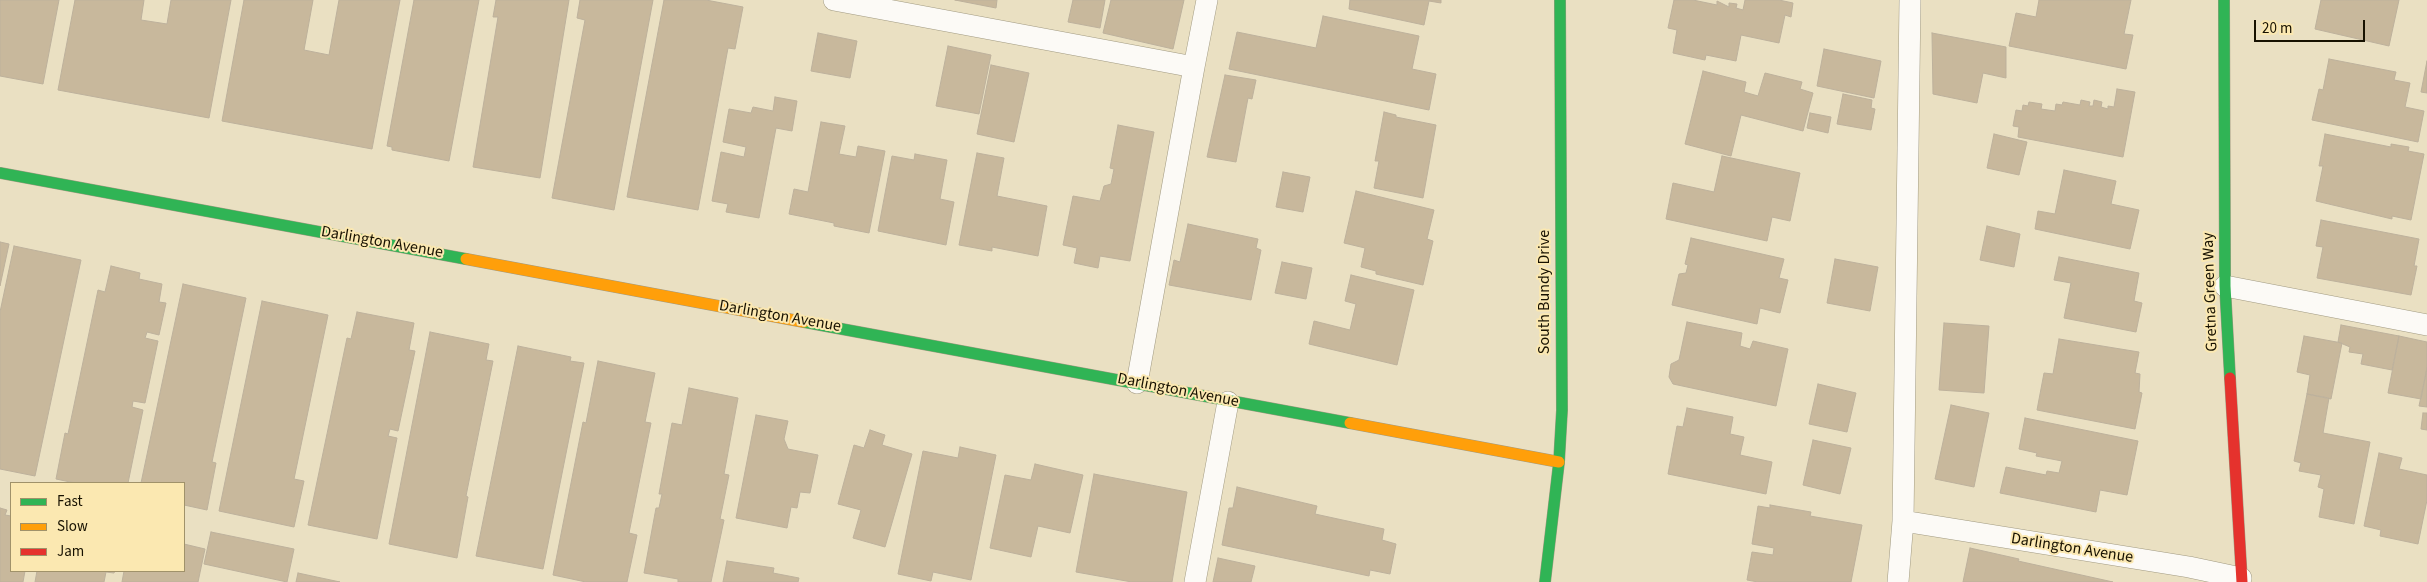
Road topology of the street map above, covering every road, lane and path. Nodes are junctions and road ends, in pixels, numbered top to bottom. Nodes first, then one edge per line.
1 (834, 0) edge
2 (1206, 0) edge
3 (1560, 0) edge
4 (1910, 0) edge
5 (2224, 0) edge
6 (1194, 67) junction
7 (0, 173) edge
8 (2225, 286) junction
9 (2427, 325) edge
10 (1137, 383) junction
11 (1228, 402) junction
12 (1559, 462) junction
13 (1903, 521) junction
14 (2242, 580) edge
15 (1195, 582) edge
16 (1545, 582) edge
17 (1898, 582) edge

1 - 6 lane
2 - 6 lane
3 - 12 street, South Bundy Drive
4 - 13 lane
5 - 8 street, Gretna Green Way
6 - 10 lane
7 - 10 street, Darlington Avenue
8 - 9 lane
8 - 14 street, Gretna Green Way
10 - 11 street, Darlington Avenue
11 - 12 street, Darlington Avenue
11 - 15 lane
12 - 16 street, South Bundy Drive
13 - 14 lane, Darlington Avenue
13 - 17 lane

